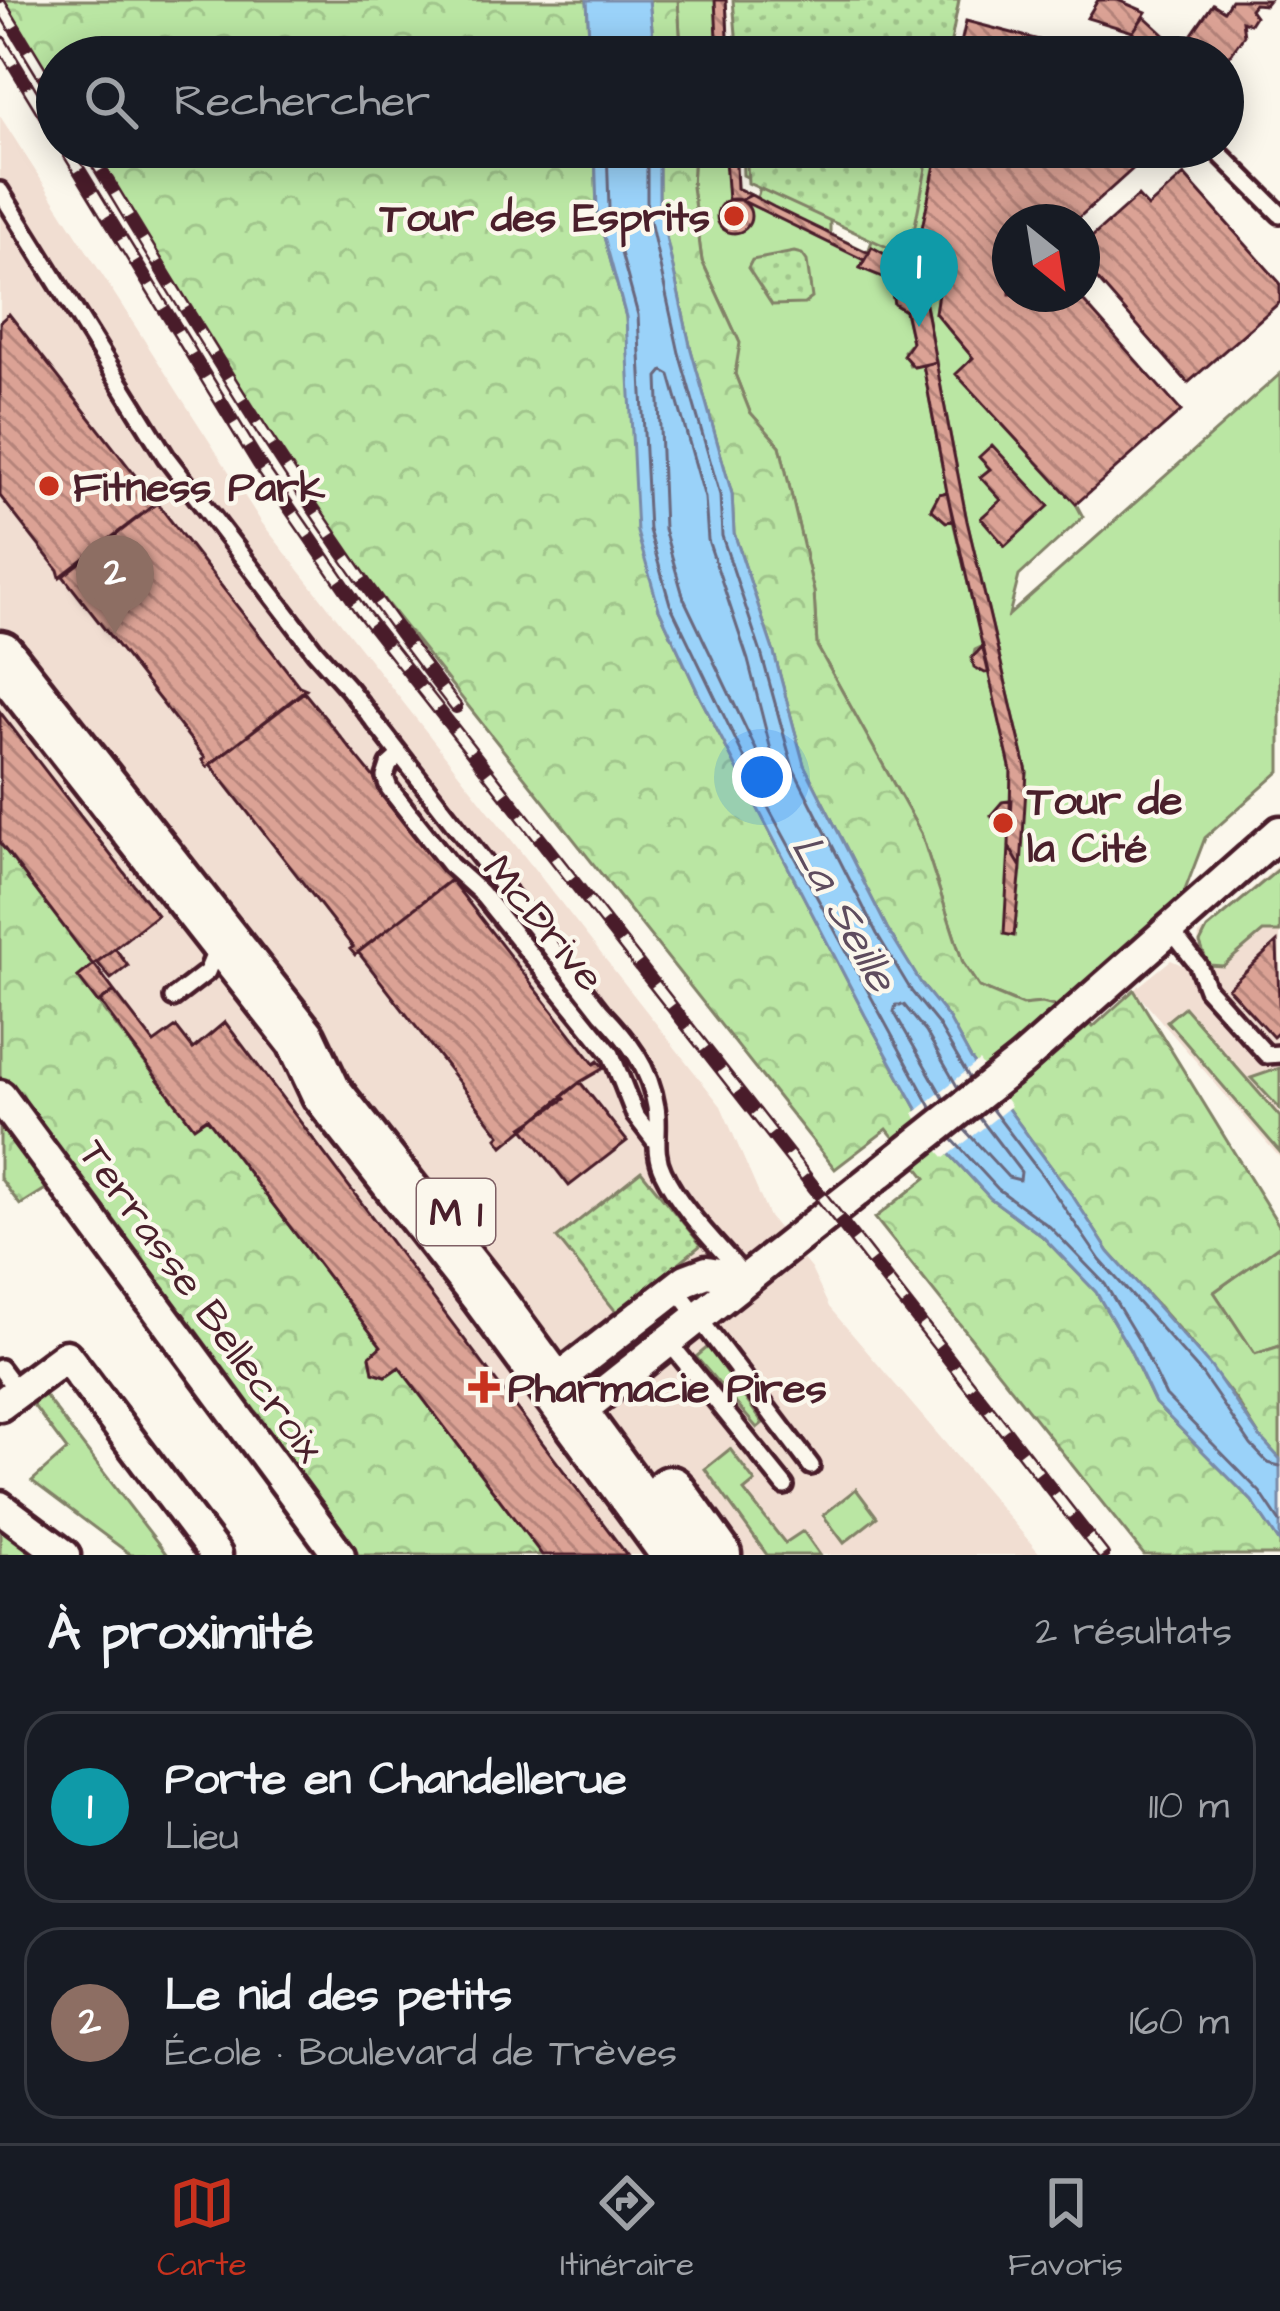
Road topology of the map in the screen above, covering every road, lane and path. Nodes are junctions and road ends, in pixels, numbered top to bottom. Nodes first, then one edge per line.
1 (1231, 168) edge
2 (0, 191) edge
3 (1280, 214) edge
4 (0, 656) edge
5 (400, 755) junction
6 (1280, 832) edge
7 (1170, 929) junction
8 (222, 935) junction
9 (173, 998) dead end
10 (1280, 1054) edge
11 (0, 1096) edge
12 (655, 1142) junction
13 (710, 1235) junction
14 (707, 1272) junction
15 (746, 1279) junction
16 (676, 1288) junction
17 (699, 1316) junction
18 (668, 1341) junction
19 (6, 1388) edge
20 (575, 1391) junction
21 (811, 1466) dead end
22 (785, 1486) dead end
23 (0, 1507) edge
24 (64, 1555) edge
25 (215, 1555) edge
26 (339, 1555) edge
27 (677, 1555) edge
28 (716, 1555) edge

1 - 3 lane
2 - 5 lane
4 - 8 main road, M 1
5 - 12 lane
5 - 12 lane, McDrive
6 - 7 street
7 - 10 lane
7 - 15 street
8 - 9 lane
8 - 20 main road, M 1
11 - 26 street, Terrasse Bellecroix
12 - 13 lane
13 - 14 lane
13 - 15 lane
14 - 15 street
14 - 16 street
15 - 17 street
16 - 17 lane
16 - 20 street
17 - 18 street
17 - 21 lane
18 - 20 street
18 - 22 lane
19 - 25 street
20 - 27 main road, M 1
20 - 28 main road, M 1
23 - 24 street

